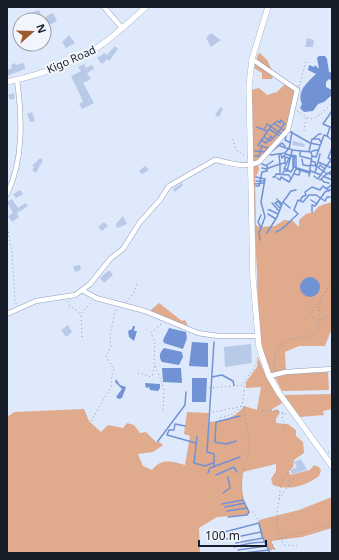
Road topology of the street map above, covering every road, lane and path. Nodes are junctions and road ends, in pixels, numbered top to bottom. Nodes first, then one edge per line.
1 (104, 7) edge
2 (146, 7) edge
3 (268, 7) edge
4 (122, 28) junction
5 (252, 59) junction
6 (306, 62) dead end
7 (17, 80) junction
8 (7, 82) edge
9 (297, 90) junction
10 (294, 103) junction
11 (332, 103) edge
12 (306, 118) junction
13 (304, 131) dead end
14 (233, 139) dead end
15 (250, 158) junction
16 (250, 165) junction
17 (7, 194) edge
18 (7, 224) edge
19 (332, 254) edge
20 (332, 262) edge
21 (332, 281) edge
22 (137, 284) dead end
23 (82, 290) junction
24 (66, 296) junction
25 (96, 298) junction
26 (320, 301) junction
27 (122, 305) junction
28 (21, 308) junction
29 (7, 314) edge
30 (81, 314) junction
31 (332, 314) edge
32 (167, 320) junction
33 (319, 320) junction
34 (319, 323) junction
35 (257, 336) junction
36 (82, 337) dead end
37 (259, 347) junction
38 (155, 364) junction
39 (332, 369) edge
40 (138, 373) dead end
41 (271, 375) junction
42 (244, 385) junction
43 (209, 388) dead end
44 (163, 410) dead end
45 (262, 412) dead end
46 (284, 412) junction
47 (209, 413) dead end
48 (295, 416) junction
49 (220, 418) dead end
50 (91, 421) dead end
51 (286, 432) dead end
52 (292, 466) dead end
53 (332, 466) edge
54 (294, 478) dead end
55 (279, 499) junction
56 (332, 524) edge
57 (280, 537) junction
58 (297, 546) dead end
59 (275, 549) junction
60 (276, 553) edge

1 - 4 street
2 - 4 street, Kigo Road
3 - 5 street
4 - 7 street, Kigo Road
5 - 9 street
5 - 15 street
6 - 9 path
7 - 8 street, Kigo Road
7 - 17 street
9 - 10 street
10 - 12 path
10 - 16 street
11 - 12 path
12 - 13 path
14 - 15 path
15 - 16 street
16 - 23 street
16 - 35 street
18 - 28 path
19 - 20 path
21 - 26 path
22 - 27 path
23 - 24 street
23 - 25 street
24 - 28 street
24 - 30 path
25 - 27 street
25 - 30 path
26 - 33 path
26 - 34 path
27 - 32 street
27 - 50 path
28 - 29 street
30 - 36 path
31 - 33 path
32 - 35 street
32 - 38 path
33 - 34 path
34 - 41 path
35 - 37 street
37 - 41 street
37 - 42 path
38 - 40 path
38 - 44 path
39 - 41 street
41 - 48 street
42 - 43 path
42 - 49 path
45 - 46 path
46 - 48 path
46 - 51 path
47 - 59 path
48 - 53 street
52 - 55 path
54 - 55 path
55 - 57 path
56 - 57 path
57 - 58 path
57 - 59 path
59 - 60 path

